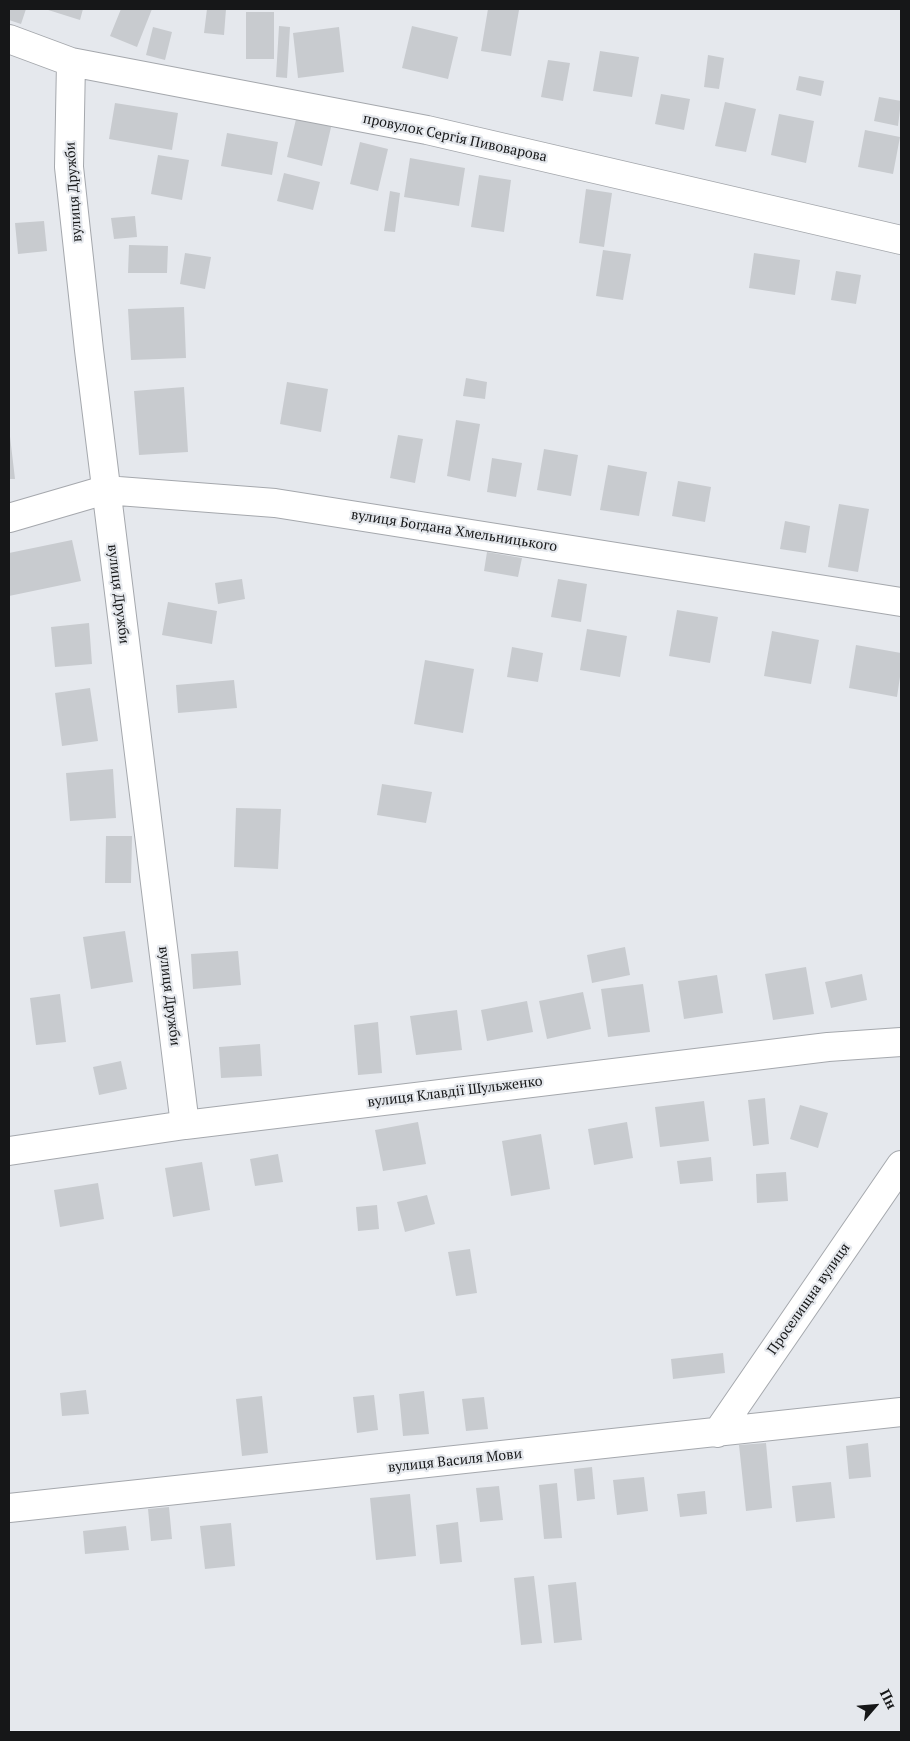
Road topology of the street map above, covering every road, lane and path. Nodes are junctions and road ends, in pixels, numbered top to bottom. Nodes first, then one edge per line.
1 (9, 39) edge
2 (71, 62) junction
3 (901, 240) edge
4 (105, 490) junction
5 (9, 518) edge
6 (901, 602) edge
7 (901, 1042) edge
8 (185, 1125) junction
9 (9, 1151) edge
10 (901, 1165) edge
11 (901, 1412) edge
12 (717, 1433) junction
13 (9, 1508) edge

1 - 2 street, провулок Сергія Пивоварова
2 - 3 street, провулок Сергія Пивоварова
2 - 4 street, вулиця Дружби
4 - 5 street, вулиця Богдана Хмельницького
4 - 6 street, вулиця Богдана Хмельницького
4 - 8 street, вулиця Дружби
7 - 8 street, вулиця Клавдії Шульженко
8 - 9 street, вулиця Клавдії Шульженко
10 - 12 street, Проселищна вулиця
11 - 12 street, вулиця Василя Мови
12 - 13 street, вулиця Василя Мови

